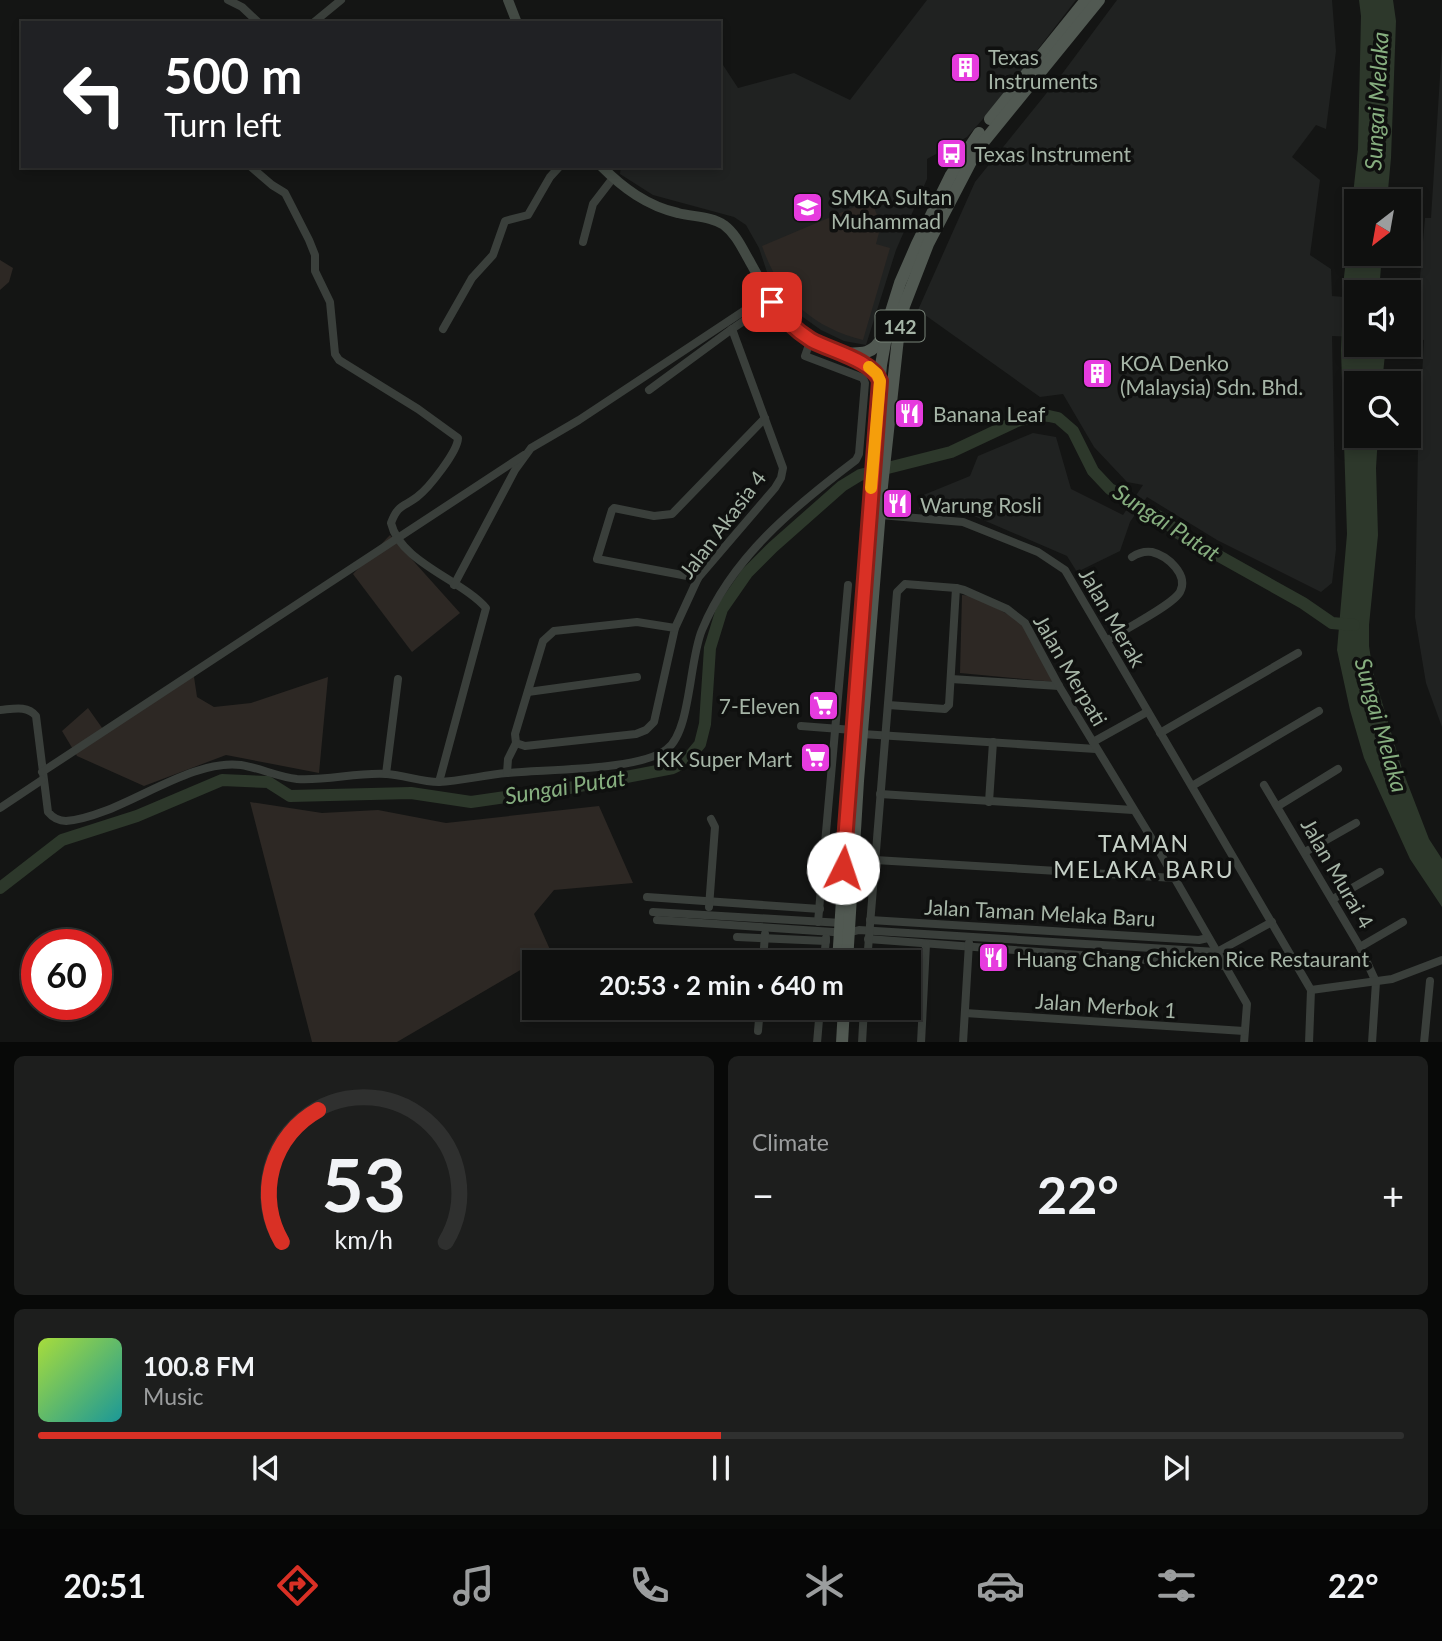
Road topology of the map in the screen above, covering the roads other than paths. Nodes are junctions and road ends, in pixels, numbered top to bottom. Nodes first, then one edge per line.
1 (229, 0) edge
2 (341, 0) edge
3 (508, 0) edge
4 (1086, 0) edge
5 (1099, 0) edge
6 (324, 19) edge
7 (257, 21) edge
8 (516, 21) edge
9 (252, 168) edge
10 (558, 168) edge
11 (603, 168) edge
12 (613, 178) junction
13 (583, 242) dead end
14 (770, 298) junction
15 (906, 299) junction
16 (890, 315) junction
17 (443, 329) dead end
18 (732, 329) junction
19 (810, 339) junction
20 (840, 353) junction
21 (881, 365) junction
22 (880, 381) junction
23 (649, 390) dead end
24 (765, 418) junction
25 (860, 438) junction
26 (880, 441) junction
27 (524, 455) junction
28 (876, 486) junction
29 (880, 515) junction
30 (398, 538) junction
31 (1132, 557) dead end
32 (698, 578) junction
33 (454, 585) junction
34 (848, 585) dead end
35 (956, 588) junction
36 (675, 628) junction
37 (1108, 639) junction
38 (1298, 653) dead end
39 (637, 677) dead end
40 (398, 679) dead end
41 (951, 679) junction
42 (1059, 686) junction
43 (528, 692) junction
44 (888, 705) junction
45 (0, 710) edge
46 (1319, 711) dead end
47 (1147, 712) junction
48 (801, 726) dead end
49 (834, 729) junction
50 (857, 732) junction
51 (1160, 733) junction
52 (885, 736) junction
53 (993, 742) junction
54 (516, 743) junction
55 (1095, 746) junction
56 (1338, 769) dead end
57 (506, 773) junction
58 (386, 774) junction
59 (42, 776) junction
60 (439, 782) junction
61 (1264, 785) dead end
62 (1192, 786) junction
63 (880, 794) junction
64 (989, 802) junction
65 (1278, 806) junction
66 (0, 808) edge
67 (1133, 810) junction
68 (711, 819) dead end
69 (1356, 822) dead end
70 (1305, 852) junction
71 (875, 860) junction
72 (1380, 872) dead end
73 (1174, 878) junction
74 (647, 897) dead end
75 (1333, 899) junction
76 (709, 902) junction
77 (820, 909) junction
78 (655, 916) dead end
79 (708, 919) junction
80 (870, 920) junction
81 (818, 922) junction
82 (1272, 922) junction
83 (1403, 922) dead end
84 (766, 923) junction
85 (843, 929) junction
86 (1014, 929) junction
87 (1072, 932) junction
88 (869, 935) junction
89 (737, 937) dead end
90 (969, 937) junction
91 (765, 938) junction
92 (1208, 938) junction
93 (1013, 940) junction
94 (826, 942) junction
95 (1071, 943) junction
96 (926, 944) junction
97 (968, 947) junction
98 (1360, 947) junction
99 (764, 950) edge
100 (825, 950) edge
101 (840, 950) edge
102 (846, 950) edge
103 (868, 950) edge
104 (1217, 952) junction
105 (1070, 954) junction
106 (1442, 960) edge
107 (1225, 966) junction
108 (1430, 981) dead end
109 (1376, 982) junction
110 (1311, 990) junction
111 (965, 1013) junction
112 (759, 1020) edge
113 (819, 1020) edge
114 (835, 1020) edge
115 (843, 1020) edge
116 (863, 1020) edge
117 (758, 1031) dead end
118 (1244, 1031) junction
119 (817, 1042) edge
120 (834, 1042) edge
121 (842, 1042) edge
122 (862, 1042) edge
123 (921, 1042) edge
124 (963, 1042) edge
125 (1244, 1042) edge
126 (1309, 1042) edge
127 (1372, 1042) edge
128 (1424, 1042) edge

1 - 7 street
2 - 6 street
3 - 8 main road
4 - 16 main road, 142
5 - 15 main road, 142
9 - 30 street
10 - 17 street
11 - 12 main road
12 - 13 street
12 - 14 main road
14 - 18 street
14 - 19 main road
14 - 27 street
15 - 21 main road
15 - 26 main road, 142
16 - 20 main road
16 - 21 main road, 142
18 - 23 street
18 - 24 street
19 - 20 main road
19 - 25 street
20 - 21 main road
20 - 22 main road
21 - 22 main road, 142
21 - 26 main road
22 - 26 main road, 142
24 - 32 street, Jalan Akasia 4
24 - 32 street
25 - 26 street
25 - 57 street
26 - 28 main road, 142
27 - 30 street
27 - 33 street
28 - 29 main road, 142
28 - 50 main road, 142
29 - 37 street, Jalan Merak
29 - 50 main road, 142
30 - 33 street
30 - 59 street
31 - 37 street
32 - 36 street, Jalan Akasia 4
33 - 60 street
34 - 49 street
35 - 41 street
35 - 42 street, Jalan Merpati
35 - 44 street, Jalan Merpati
36 - 43 street
36 - 54 street, Jalan Akasia 4
37 - 47 street, Jalan Merak
38 - 51 street
39 - 43 street
40 - 58 street
41 - 42 street
41 - 44 street
42 - 55 street, Jalan Merpati
43 - 54 street
44 - 52 street
45 - 59 street
46 - 62 street
47 - 51 street, Jalan Merak
47 - 55 street
48 - 49 street
49 - 50 street
49 - 77 street
50 - 52 street
50 - 85 main road, 142
51 - 62 street, Jalan Merak
52 - 53 street
52 - 63 street
53 - 55 street
53 - 64 street
54 - 57 street
55 - 67 street, Jalan Merpati
56 - 65 street
57 - 60 street
58 - 59 street
58 - 60 street
59 - 66 street
61 - 65 street, Jalan Murai 4
62 - 82 street, Jalan Merak
63 - 64 street
63 - 71 street
64 - 67 street
65 - 70 street, Jalan Murai 4
67 - 73 street, Jalan Merpati
68 - 76 street
69 - 70 street
70 - 75 street, Jalan Murai 4
71 - 73 street
71 - 80 street
72 - 75 street
73 - 92 street, Jalan Merpati
74 - 76 street
75 - 98 street, Jalan Murai 4
76 - 77 street
76 - 79 street
77 - 81 street
78 - 79 street
79 - 84 street
80 - 86 street, Jalan Taman Melaka Baru
80 - 88 street
81 - 84 street
81 - 85 street
82 - 104 street
82 - 110 street, Jalan Merak
83 - 98 street
84 - 85 street
84 - 91 street
85 - 88 street
85 - 94 street
85 - 101 main road, 142
85 - 102 main road, 142
86 - 87 street, Jalan Taman Melaka Baru
86 - 93 street
87 - 92 street, Jalan Taman Melaka Baru
87 - 95 street
88 - 90 street
88 - 96 street
88 - 103 street
89 - 91 street
90 - 93 street
90 - 97 street
91 - 94 street
91 - 99 street
92 - 104 street, Jalan Merpati
93 - 95 street
94 - 100 street
95 - 104 street
95 - 105 street
96 - 97 street
96 - 123 street
97 - 105 street
97 - 111 street
98 - 109 street, Jalan Murai 4
104 - 107 street, Jalan Merpati
105 - 107 street
106 - 109 street
107 - 118 street, Jalan Merpati
108 - 128 street
109 - 110 street
109 - 127 street
110 - 126 street
111 - 118 street, Jalan Merbok 1
111 - 124 street
112 - 117 street
113 - 119 street
114 - 120 main road
115 - 121 main road
116 - 122 street
118 - 125 street

